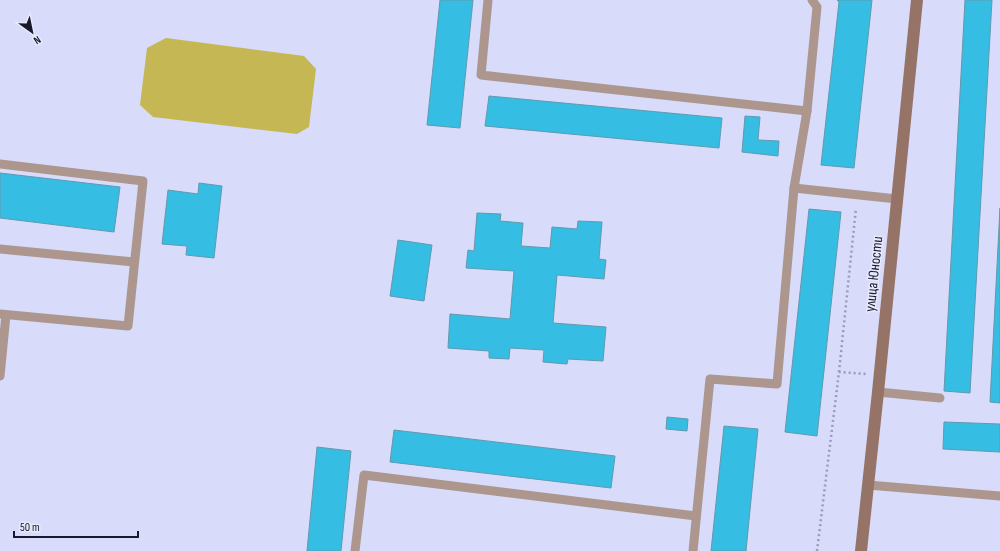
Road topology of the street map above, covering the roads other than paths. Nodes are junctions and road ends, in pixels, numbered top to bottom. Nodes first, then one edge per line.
1 (488, 0) edge
2 (812, 0) edge
3 (917, 0) edge
4 (807, 112) junction
5 (0, 164) edge
6 (794, 188) junction
7 (897, 199) junction
8 (0, 249) edge
9 (134, 262) junction
10 (3, 315) edge
11 (0, 376) edge
12 (878, 392) junction
13 (940, 398) dead end
14 (868, 485) junction
15 (1000, 496) edge
16 (696, 516) junction
17 (355, 551) edge
18 (693, 551) edge
19 (862, 551) edge

1 - 4 lane
2 - 4 lane
3 - 7 street, улица Юности
4 - 6 lane
5 - 9 lane
6 - 7 lane
6 - 16 lane
7 - 12 street, улица Юности
8 - 9 lane
9 - 10 lane
10 - 11 lane
12 - 13 lane
12 - 14 street, улица Юности
14 - 15 lane
14 - 19 street, улица Юности
16 - 17 lane
16 - 18 lane

